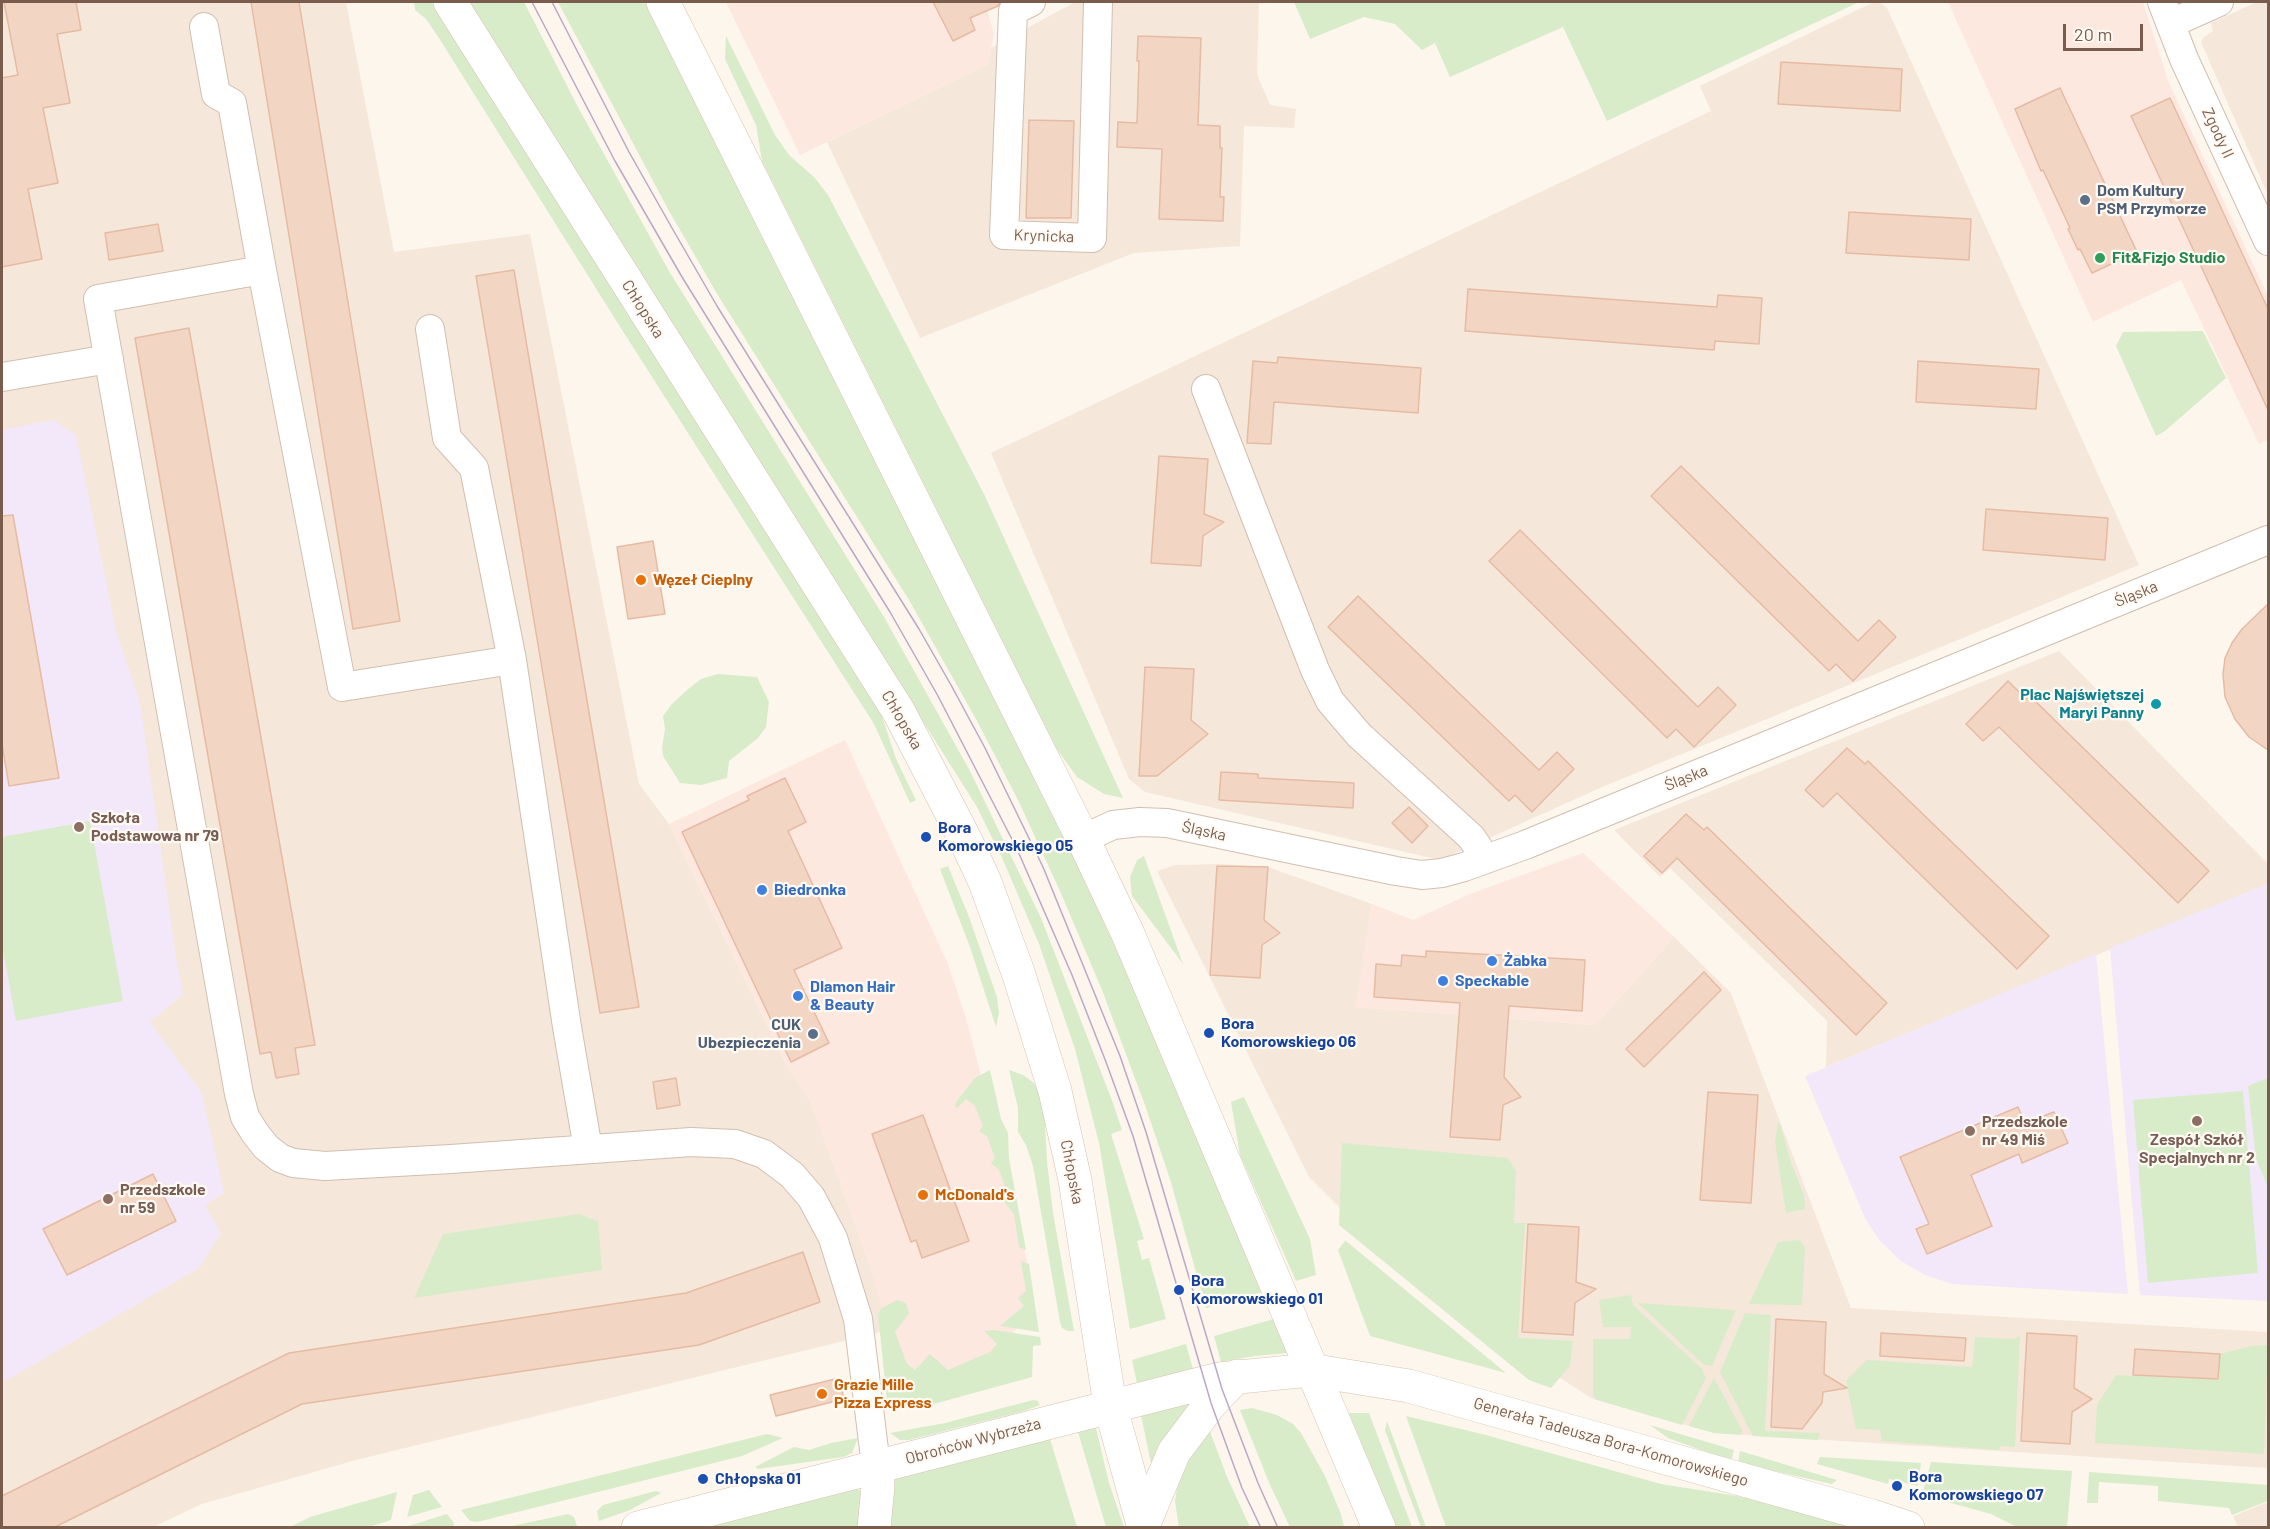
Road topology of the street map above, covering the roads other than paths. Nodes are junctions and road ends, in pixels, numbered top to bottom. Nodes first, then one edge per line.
1 (450, 2) edge
2 (663, 2) edge
3 (1031, 2) edge
4 (1098, 2) edge
5 (2219, 2) edge
6 (2167, 12) edge
7 (204, 27) dead end
8 (2268, 241) edge
9 (262, 270) junction
10 (430, 329) dead end
11 (108, 359) junction
12 (2, 377) edge
13 (1206, 388) dead end
14 (2268, 540) edge
15 (512, 660) junction
16 (1083, 839) junction
17 (1486, 859) junction
18 (588, 1149) junction
19 (1311, 1370) junction
20 (1237, 1376) junction
21 (1110, 1405) junction
22 (876, 1467) junction
23 (638, 1527) edge
24 (874, 1527) edge
25 (1144, 1527) edge
26 (1378, 1527) edge
27 (1908, 1527) edge

1 - 21 main road, Chłopska
2 - 16 main road
3 - 4 street, Krynicka
5 - 6 street
6 - 8 street, Zgody II
7 - 9 street
9 - 11 street
9 - 15 street
10 - 15 street
11 - 12 street
11 - 18 street
13 - 17 street
14 - 17 street, Śląska
15 - 18 street
16 - 17 street, Śląska
16 - 19 main road
18 - 22 street
19 - 20 main road, Obrońców Wybrzeża
19 - 26 main road
19 - 27 main road, Generała Tadeusza Bora-Komorowskiego
20 - 21 main road, Obrońców Wybrzeża
20 - 25 main road
21 - 22 main road, Obrońców Wybrzeża
21 - 25 main road, Chłopska
22 - 23 main road, Obrońców Wybrzeża
22 - 24 main road

